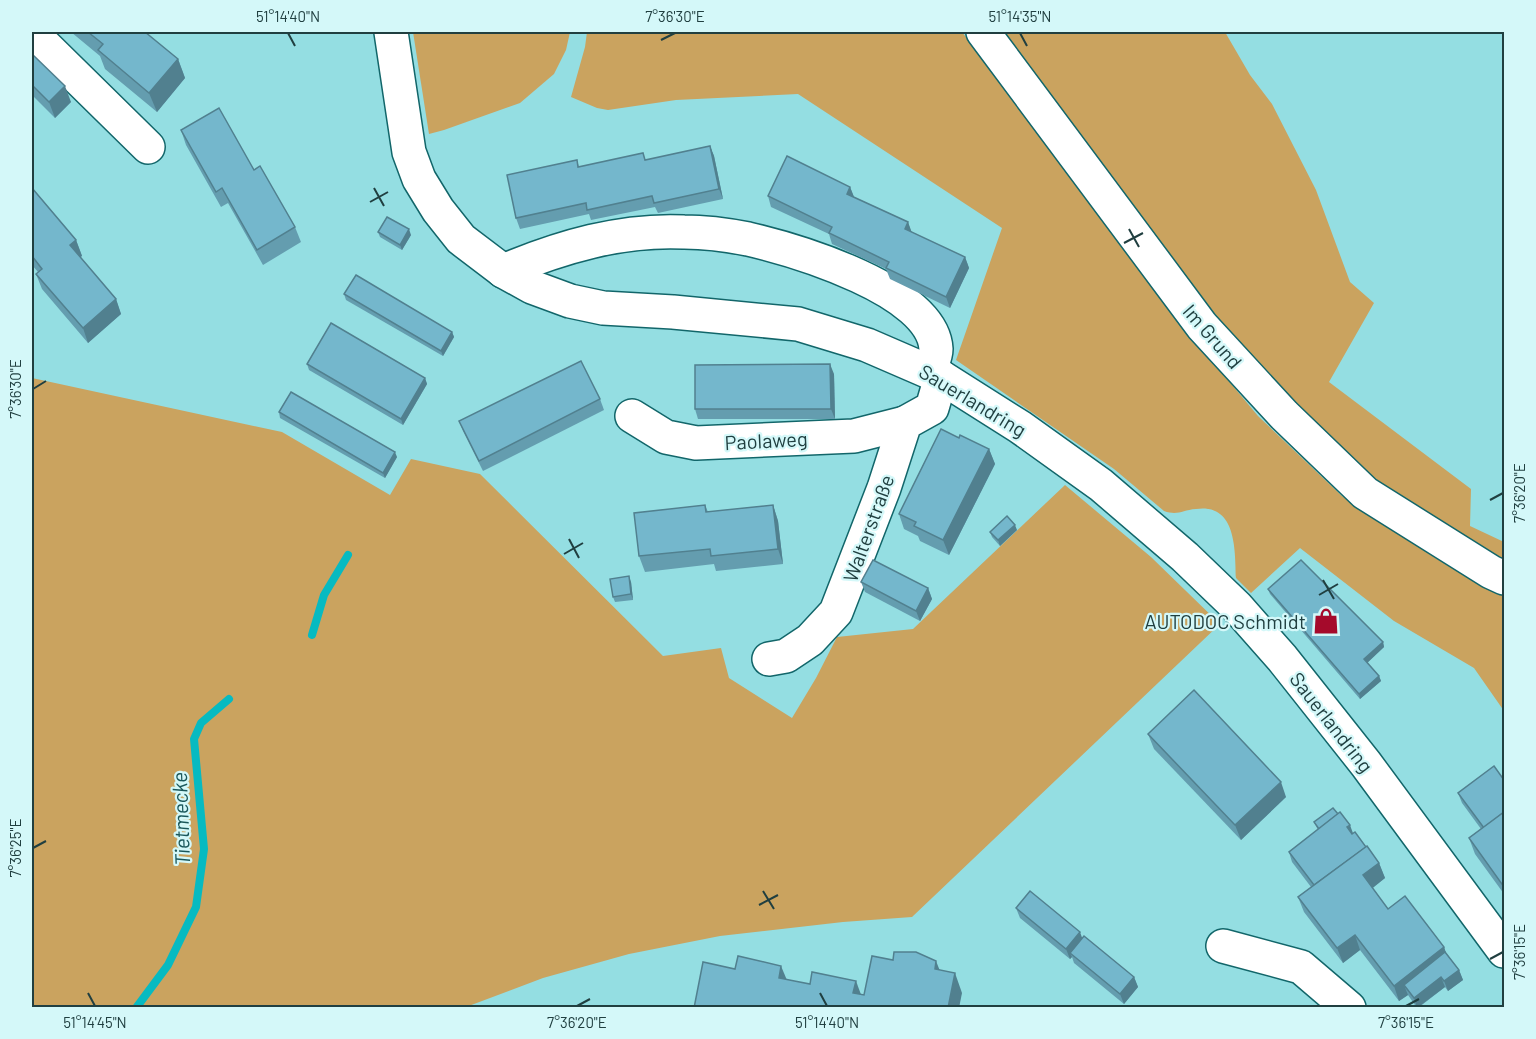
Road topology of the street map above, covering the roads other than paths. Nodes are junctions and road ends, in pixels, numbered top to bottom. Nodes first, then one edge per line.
1 (391, 32) edge
2 (983, 32) edge
3 (32, 33) edge
4 (148, 147) dead end
5 (503, 271) junction
6 (935, 374) junction
7 (632, 416) dead end
8 (905, 423) junction
9 (1504, 578) edge
10 (769, 659) dead end
11 (1223, 946) dead end
12 (1504, 951) edge
13 (1349, 1008) edge

1 - 5 street, Sauerlandring
2 - 9 street, Im Grund
3 - 4 street
5 - 6 street, Sauerlandring
5 - 6 street
6 - 8 street
6 - 12 street, Sauerlandring
7 - 8 street, Paolaweg
8 - 10 street, Walterstraße
11 - 13 street

